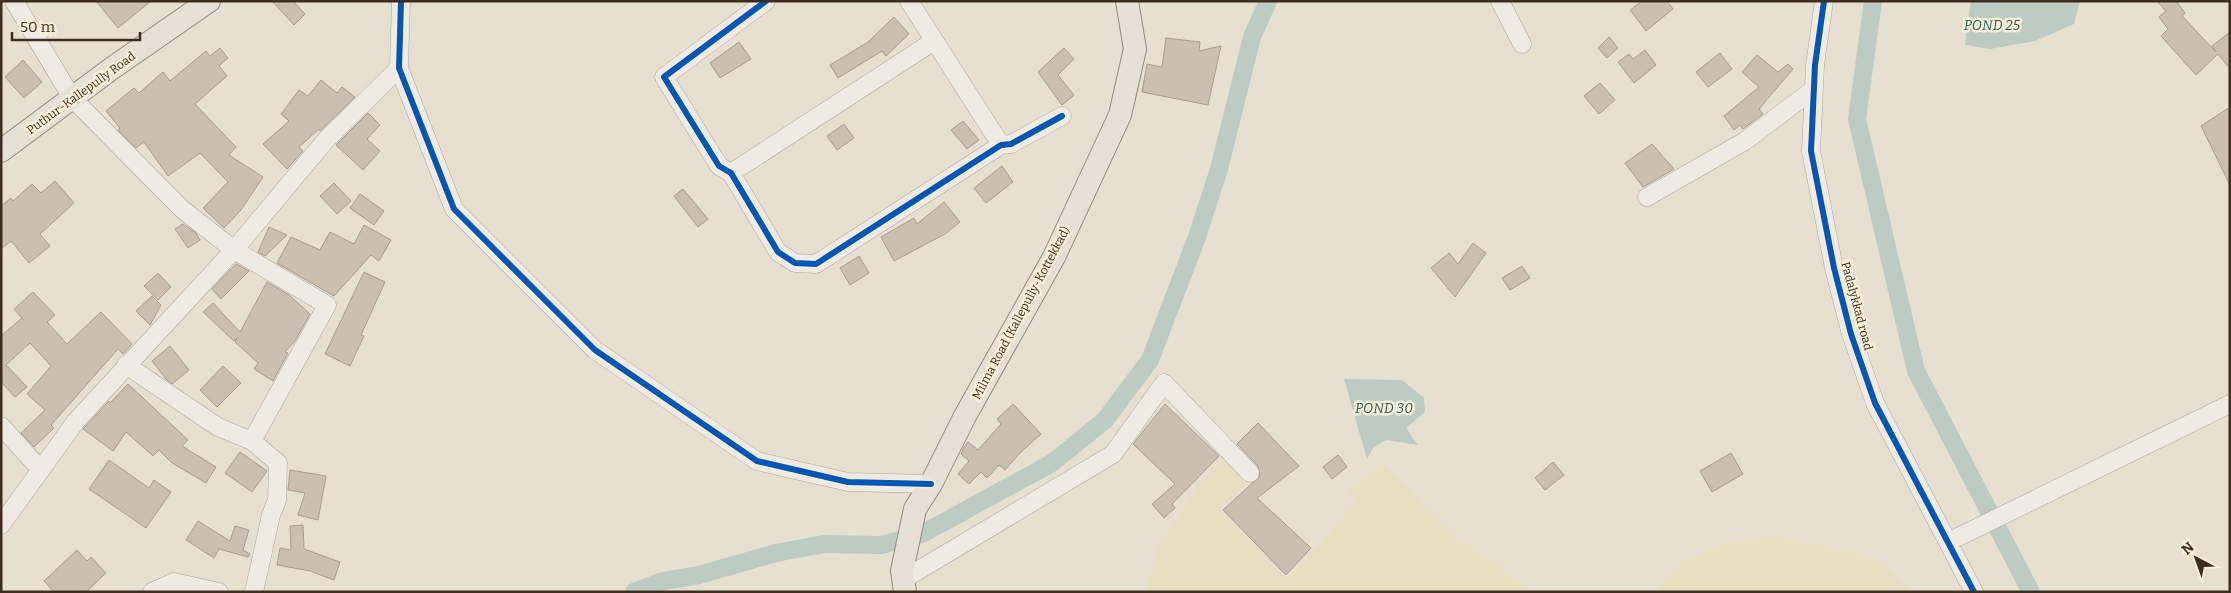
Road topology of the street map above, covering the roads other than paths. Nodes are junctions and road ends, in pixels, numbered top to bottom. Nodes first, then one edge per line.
1 (14, 1) edge
2 (401, 1) edge
3 (766, 1) edge
4 (909, 1) edge
5 (1126, 1) edge
6 (1500, 1) edge
7 (1824, 1) edge
8 (196, 5) edge
9 (934, 41) junction
10 (1522, 44) dead end
11 (399, 68) junction
12 (1814, 89) junction
13 (72, 98) junction
14 (1062, 116) dead end
15 (1001, 145) junction
16 (1, 151) edge
17 (731, 173) junction
18 (1646, 197) dead end
19 (234, 250) junction
20 (126, 365) junction
21 (2230, 404) edge
22 (1, 426) edge
23 (252, 441) junction
24 (41, 470) junction
25 (1250, 473) dead end
26 (931, 484) junction
27 (1, 525) edge
28 (1948, 542) junction
29 (904, 581) edge
30 (152, 592) edge
31 (219, 592) edge
32 (254, 592) edge
33 (1974, 592) edge

1 - 13 street
2 - 11 street
3 - 17 street
4 - 9 street
5 - 26 main road, Milma Road (Kallepully-Kottekkad)
6 - 10 street
7 - 12 street, Padalykkad road
8 - 13 main road, Puthur-Kallepully Road
9 - 15 street
9 - 17 street
11 - 19 street
11 - 26 street
12 - 18 street
12 - 28 street, Padalykkad road
13 - 16 main road, Puthur-Kallepully Road
13 - 19 street
14 - 15 street
15 - 17 street
19 - 20 street
19 - 23 street
20 - 23 street
20 - 24 street
21 - 28 street
22 - 24 street
23 - 32 street
24 - 27 street
25 - 29 street
26 - 29 main road, Milma Road (Kallepully-Kottekkad)
28 - 33 street, Padalykkad road
30 - 31 street

